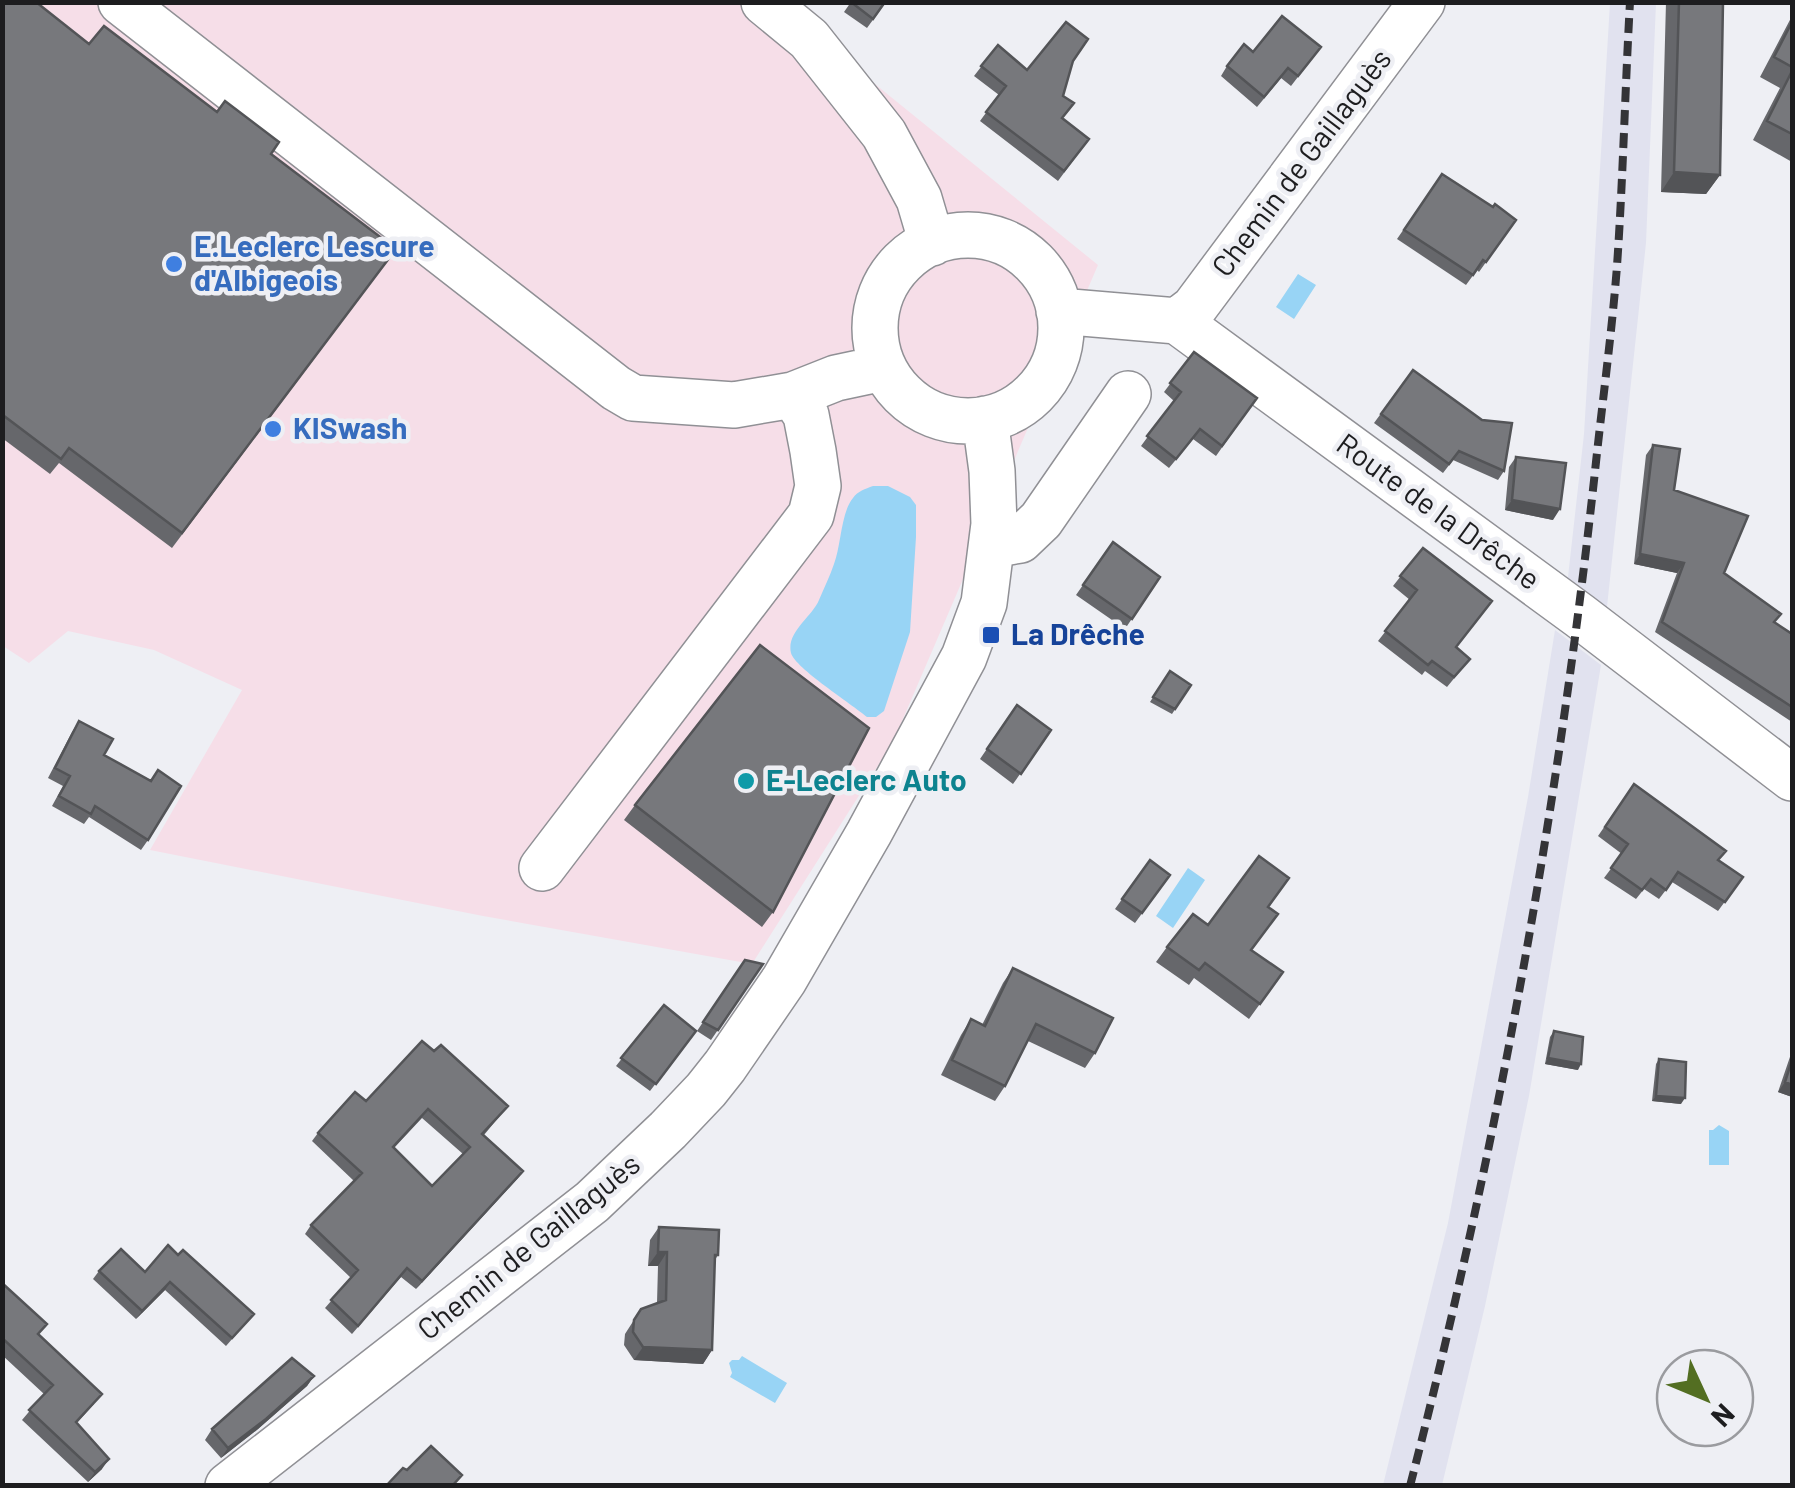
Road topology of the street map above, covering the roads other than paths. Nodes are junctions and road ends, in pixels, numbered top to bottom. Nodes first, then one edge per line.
1 (121, 2) edge
2 (764, 2) edge
3 (1422, 2) edge
4 (932, 243) junction
5 (1059, 311) junction
6 (1178, 321) junction
7 (884, 368) junction
8 (1128, 394) dead end
9 (793, 395) junction
10 (985, 420) junction
11 (992, 545) junction
12 (1792, 778) edge
13 (542, 868) dead end
14 (228, 1486) edge

1 - 9 street
2 - 4 street
3 - 6 street, Chemin de Gaillaguès
4 - 5 street
4 - 7 street
5 - 6 street
5 - 10 street
6 - 12 street, Route de la Drêche
7 - 9 street
7 - 10 street
8 - 11 street
9 - 13 street
10 - 11 street, Chemin de Gaillaguès
11 - 14 street, Chemin de Gaillaguès

